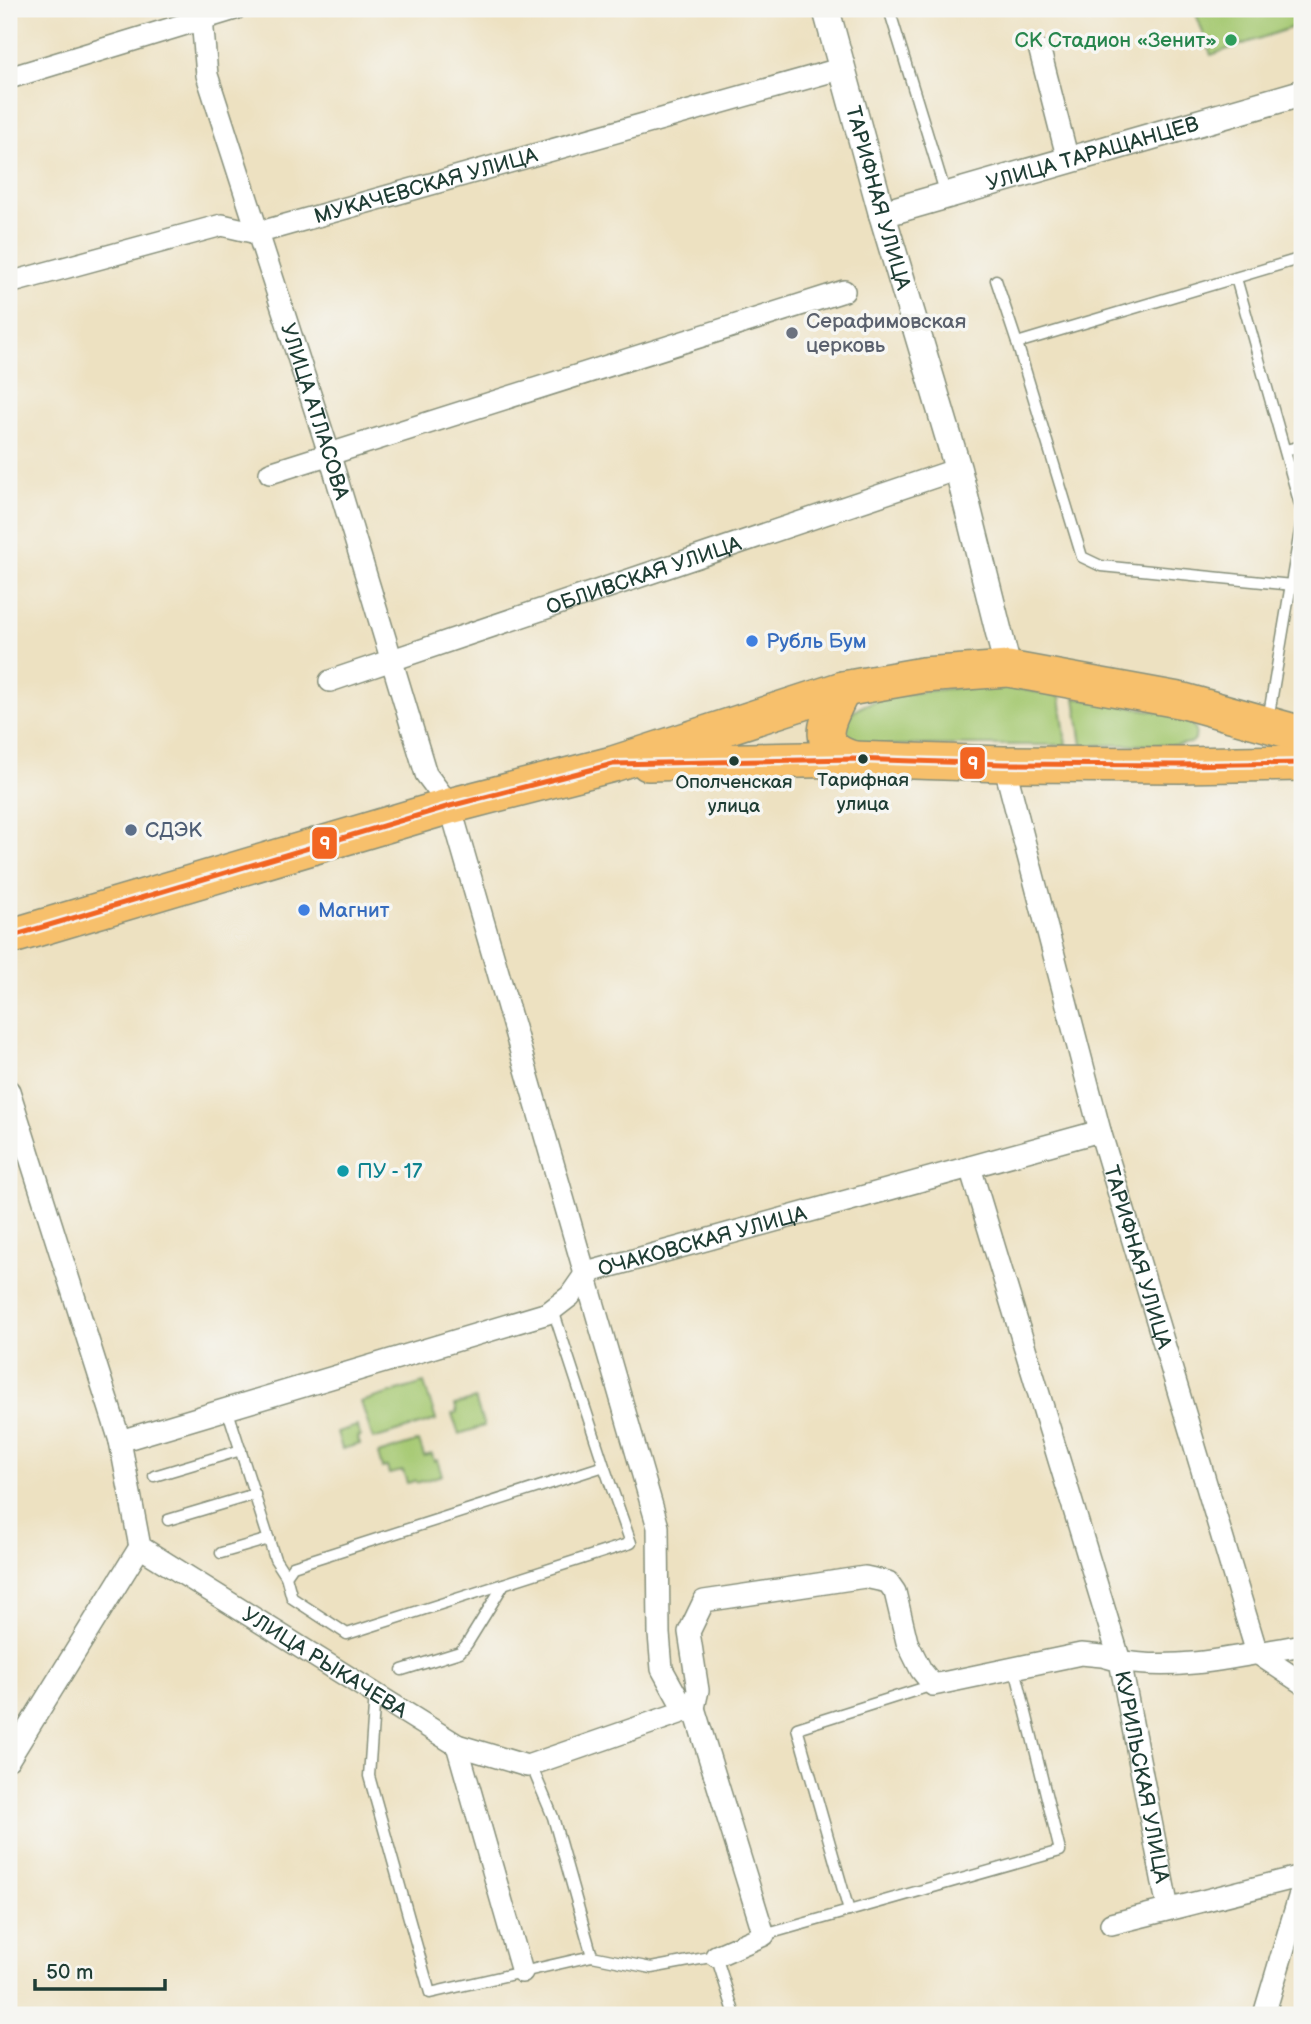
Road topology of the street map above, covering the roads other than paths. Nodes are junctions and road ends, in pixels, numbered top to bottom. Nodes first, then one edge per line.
1 (235, 9) edge
2 (826, 9) edge
3 (889, 9) edge
4 (201, 14) edge
5 (1040, 51) dead end
6 (843, 68) junction
7 (9, 78) edge
8 (1302, 93) edge
9 (1068, 160) junction
10 (946, 195) junction
11 (882, 214) junction
12 (257, 233) junction
13 (1302, 258) edge
14 (1236, 278) junction
15 (996, 280) dead end
16 (9, 283) edge
17 (844, 291) dead end
18 (1017, 343) junction
19 (1302, 446) edge
20 (1285, 450) junction
21 (329, 453) junction
22 (958, 468) junction
23 (270, 473) dead end
24 (1302, 512) edge
25 (1302, 519) edge
26 (1297, 585) edge
27 (393, 661) junction
28 (1008, 669) junction
29 (330, 681) dead end
30 (843, 689) junction
31 (1184, 701) junction
32 (1268, 724) junction
33 (1302, 734) edge
34 (853, 760) junction
35 (1302, 763) edge
36 (612, 764) junction
37 (1004, 764) junction
38 (1180, 765) junction
39 (450, 806) junction
40 (9, 937) edge
41 (9, 1091) edge
42 (1100, 1130) junction
43 (970, 1167) junction
44 (586, 1273) junction
45 (553, 1310) junction
46 (227, 1408) junction
47 (120, 1441) junction
48 (241, 1450) junction
49 (604, 1466) junction
50 (154, 1476) dead end
51 (255, 1494) junction
52 (168, 1520) dead end
53 (269, 1539) junction
54 (140, 1547) junction
55 (221, 1553) dead end
56 (286, 1576) junction
57 (503, 1584) junction
58 (1302, 1645) edge
59 (1257, 1653) junction
60 (1120, 1661) junction
61 (1015, 1668) junction
62 (402, 1670) dead end
63 (1302, 1683) edge
64 (933, 1685) junction
65 (375, 1693) junction
66 (694, 1709) junction
67 (457, 1745) junction
68 (9, 1759) edge
69 (531, 1765) junction
70 (1302, 1876) edge
71 (1302, 1887) edge
72 (1168, 1909) junction
73 (849, 1911) junction
74 (1111, 1924) dead end
75 (764, 1935) junction
76 (592, 1956) junction
77 (716, 1956) junction
78 (522, 1972) junction
79 (735, 2015) edge
80 (1264, 2015) edge

1 - 4 street
2 - 6 street, ТАРИФНАЯ УЛИЦА
3 - 10 lane
4 - 7 street
4 - 12 street, УЛИЦА АТЛАСОВА
5 - 9 street
6 - 11 street, ТАРИФНАЯ УЛИЦА
6 - 12 street, МУКАЧЕВСКАЯ УЛИЦА
8 - 9 street, УЛИЦА ТАРАЩАНЦЕВ
9 - 10 street, УЛИЦА ТАРАЩАНЦЕВ
10 - 11 street, УЛИЦА ТАРАЩАНЦЕВ
11 - 22 street, ТАРИФНАЯ УЛИЦА
12 - 16 street, МУКАЧЕВСКАЯ УЛИЦА
12 - 21 street, УЛИЦА АТЛАСОВА
13 - 14 lane
14 - 18 lane
14 - 20 lane
15 - 18 lane
17 - 21 street
18 - 26 lane
19 - 20 lane
20 - 24 lane
21 - 23 street
21 - 27 street, УЛИЦА АТЛАСОВА
22 - 27 street, ОБЛИВСКАЯ УЛИЦА
22 - 28 street, ТАРИФНАЯ УЛИЦА
25 - 26 lane
26 - 32 lane
27 - 29 street, ОБЛИВСКАЯ УЛИЦА
27 - 39 street, УЛИЦА АТЛАСОВА
28 - 30 highway
28 - 31 highway
30 - 34 highway
30 - 36 highway
31 - 32 highway
31 - 38 highway
32 - 33 highway
34 - 36 highway
34 - 37 highway
35 - 38 highway
36 - 39 highway
37 - 38 highway
37 - 42 street, ТАРИФНАЯ УЛИЦА
39 - 40 highway
39 - 44 street
41 - 47 street
42 - 43 street, ОЧАКОВСКАЯ УЛИЦА
42 - 59 street, ТАРИФНАЯ УЛИЦА
43 - 44 street, ОЧАКОВСКАЯ УЛИЦА
43 - 60 street
44 - 45 street, ОЧАКОВСКАЯ УЛИЦА
44 - 66 street
45 - 46 street, ОЧАКОВСКАЯ УЛИЦА
45 - 49 lane
46 - 47 street, ОЧАКОВСКАЯ УЛИЦА
46 - 48 lane
47 - 54 street
48 - 50 lane
48 - 51 lane
49 - 56 lane
49 - 57 lane
51 - 52 lane
51 - 53 lane
53 - 55 lane
53 - 56 lane
54 - 65 street, УЛИЦА РЫКАЧЕВА
54 - 68 street
56 - 57 lane
57 - 62 lane
58 - 59 street
59 - 60 street
59 - 63 street
60 - 61 street, КУРИЛЬСКАЯ УЛИЦА
60 - 72 street, КУРИЛЬСКАЯ УЛИЦА
61 - 64 street, КУРИЛЬСКАЯ УЛИЦА
61 - 73 lane
64 - 66 street
64 - 73 lane
65 - 67 street, УЛИЦА РЫКАЧЕВА
65 - 78 lane
66 - 69 street
66 - 75 street
67 - 69 street, УЛИЦА РЫКАЧЕВА
67 - 78 street
69 - 76 lane
70 - 72 street
71 - 80 street
72 - 74 street
73 - 75 lane
75 - 77 street
76 - 77 lane
76 - 78 lane
77 - 79 lane

